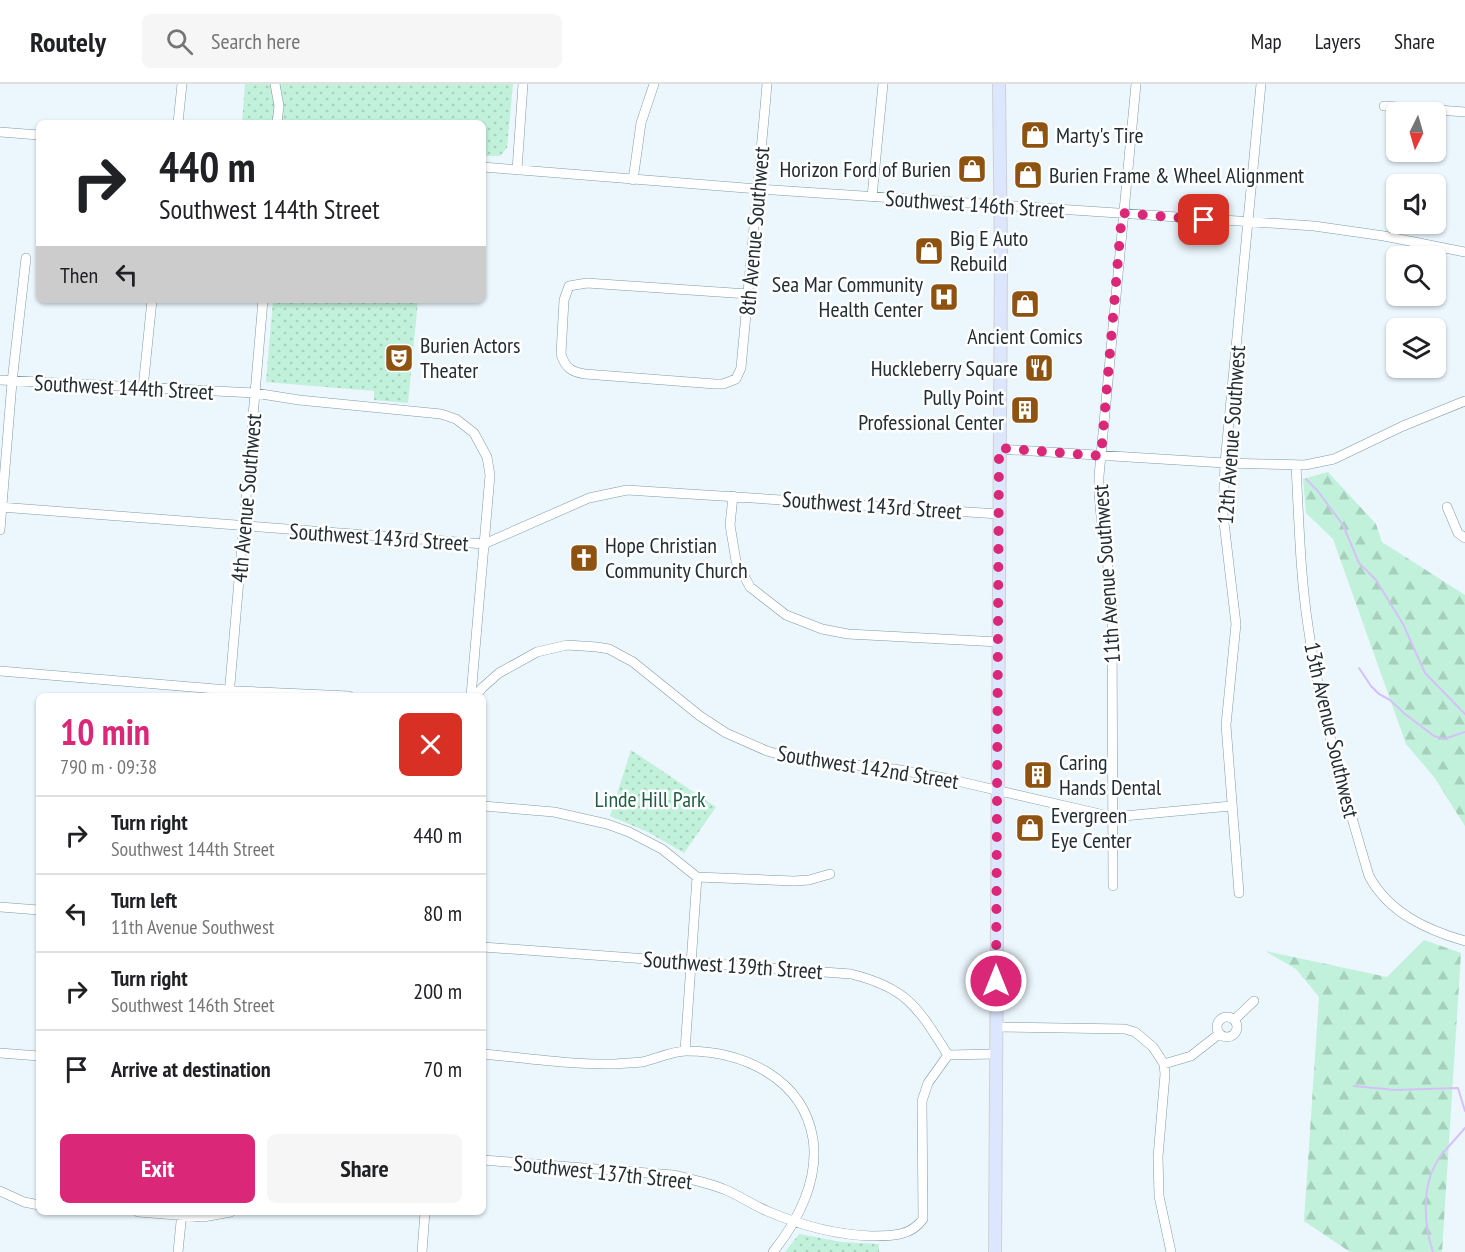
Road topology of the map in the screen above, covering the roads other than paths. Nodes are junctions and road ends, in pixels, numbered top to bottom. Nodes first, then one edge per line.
1 (182, 84) edge
2 (275, 84) edge
3 (523, 84) edge
4 (654, 84) edge
5 (767, 84) edge
6 (883, 84) edge
7 (999, 84) edge
8 (1136, 84) edge
9 (1261, 84) edge
10 (1384, 106) dead end
11 (1465, 112) edge
12 (178, 120) edge
13 (277, 120) edge
14 (0, 132) edge
15 (36, 135) edge
16 (486, 167) edge
17 (517, 170) junction
18 (633, 180) junction
19 (758, 189) junction
20 (872, 197) junction
21 (1001, 204) junction
22 (1122, 213) junction
23 (1248, 223) junction
24 (1465, 252) edge
25 (26, 258) dead end
26 (748, 294) junction
27 (152, 303) edge
28 (263, 303) edge
29 (0, 380) edge
30 (12, 382) junction
31 (143, 388) junction
32 (255, 393) junction
33 (1465, 401) edge
34 (999, 448) junction
35 (1101, 456) junction
36 (1225, 463) junction
37 (1296, 466) junction
38 (733, 496) junction
39 (1447, 507) dead end
40 (1, 508) edge
41 (999, 514) junction
42 (243, 527) junction
43 (0, 530) edge
44 (1465, 538) edge
45 (484, 544) junction
46 (999, 642) junction
47 (0, 671) edge
48 (229, 693) edge
49 (474, 693) edge
50 (477, 693) edge
51 (998, 790) junction
52 (486, 806) edge
53 (1231, 806) junction
54 (1113, 817) junction
55 (830, 874) dead end
56 (697, 877) junction
57 (1113, 886) dead end
58 (1239, 893) dead end
59 (0, 906) edge
60 (36, 910) edge
61 (1463, 940) edge
62 (486, 947) edge
63 (691, 961) junction
64 (1254, 1001) dead end
65 (996, 1027) junction
66 (685, 1051) junction
67 (0, 1053) edge
68 (486, 1054) edge
69 (995, 1054) junction
70 (948, 1055) junction
71 (36, 1056) edge
72 (1164, 1064) junction
73 (486, 1160) edge
74 (0, 1191) edge
75 (36, 1204) edge
76 (182, 1215) edge
77 (198, 1215) edge
78 (218, 1215) edge
79 (425, 1215) edge
80 (794, 1222) junction
81 (178, 1252) edge
82 (422, 1252) edge
83 (773, 1252) edge
84 (995, 1252) edge
85 (1171, 1252) edge

1 - 12 street
2 - 13 street
3 - 17 street
4 - 18 street
5 - 19 street, 8th Avenue Southwest
6 - 20 street
7 - 21 main road
8 - 22 street, 11th Avenue Southwest
9 - 23 street, 12th Avenue Southwest
10 - 11 street
14 - 15 street
16 - 17 street, Southwest 146th Street
17 - 18 street, Southwest 146th Street
18 - 19 street, Southwest 146th Street
19 - 20 street, Southwest 146th Street
19 - 26 street, 8th Avenue Southwest
20 - 21 street, Southwest 146th Street
21 - 22 street, Southwest 146th Street
21 - 34 main road
22 - 23 street, Southwest 146th Street
22 - 35 street, 11th Avenue Southwest
23 - 24 street, Southwest 146th Street
23 - 36 street, 12th Avenue Southwest
25 - 30 street
26 - 26 street, 8th Avenue Southwest
27 - 31 street
28 - 32 street, 4th Avenue Southwest
29 - 30 street, Southwest 144th Street
30 - 31 street, Southwest 144th Street
30 - 40 street
31 - 32 street, Southwest 144th Street
32 - 42 street, 4th Avenue Southwest
32 - 45 street, Southwest 144th Street
33 - 37 street
34 - 35 street
34 - 41 main road
35 - 36 street
35 - 54 street, 11th Avenue Southwest
36 - 37 street
36 - 53 street, 12th Avenue Southwest
37 - 61 street, 13th Avenue Southwest
38 - 41 street, Southwest 143rd Street
38 - 45 street, Southwest 143rd Street
38 - 46 street
39 - 44 street
40 - 42 street, Southwest 143rd Street
40 - 43 street
41 - 46 main road
42 - 45 street, Southwest 143rd Street
42 - 48 street, 4th Avenue Southwest
45 - 49 street, Southwest 144th Street
46 - 51 main road
47 - 48 street
50 - 51 street, Southwest 142nd Street
51 - 54 street, Southwest 142nd Street
51 - 65 main road
52 - 56 street
53 - 54 street, Southwest 142nd Street
53 - 58 street, 12th Avenue Southwest
54 - 57 street, 11th Avenue Southwest
55 - 56 street
56 - 63 street
59 - 60 street
62 - 63 street, Southwest 139th Street
63 - 66 street
63 - 70 street, Southwest 139th Street
64 - 72 street
65 - 69 main road
65 - 72 street
66 - 68 street
66 - 80 street
67 - 71 street
69 - 70 street
69 - 84 main road
70 - 80 street, Southwest 137th Street
72 - 85 street
73 - 80 street, Southwest 137th Street
74 - 75 street
76 - 81 street
77 - 78 street
79 - 82 street
80 - 83 street

